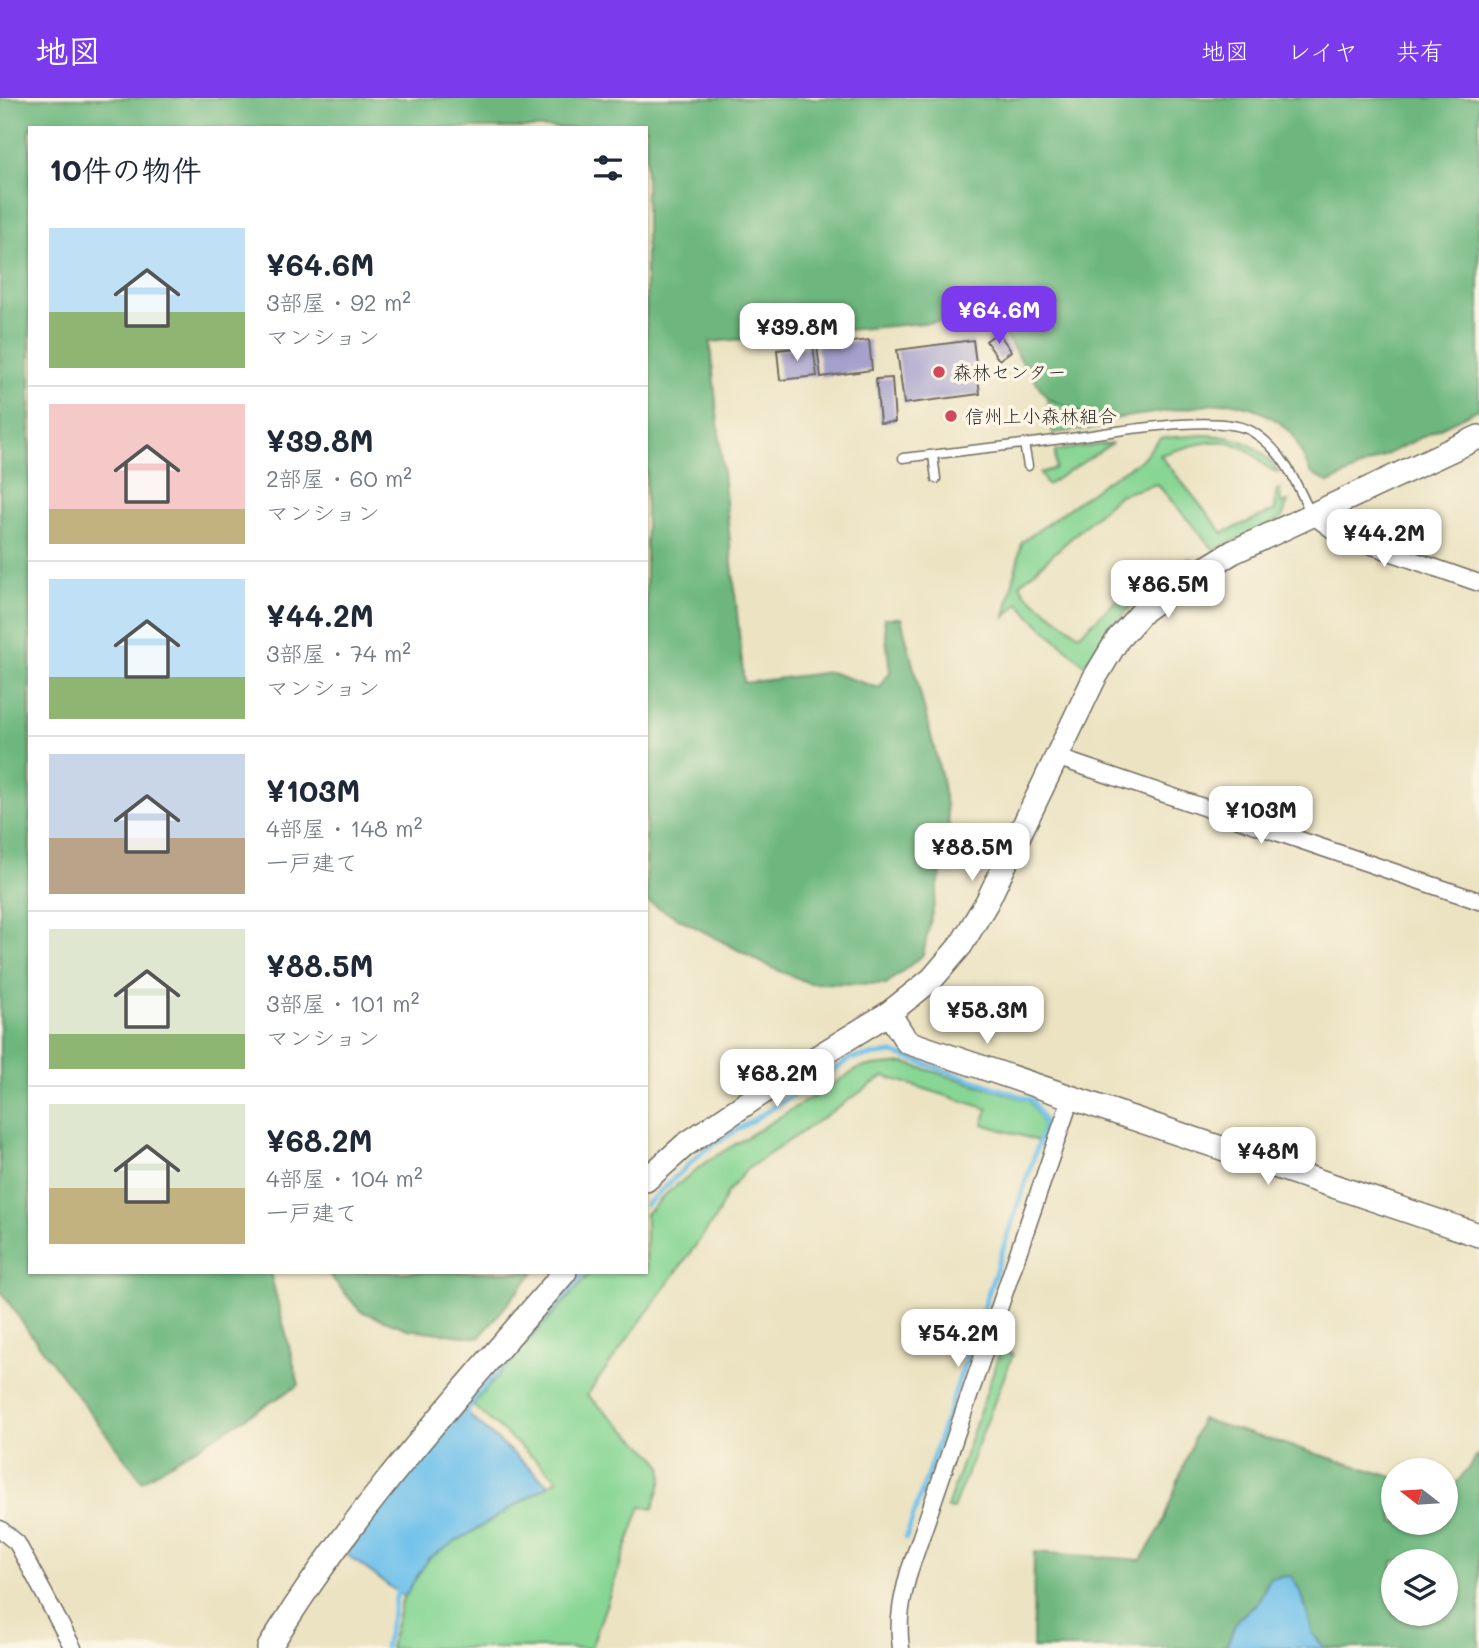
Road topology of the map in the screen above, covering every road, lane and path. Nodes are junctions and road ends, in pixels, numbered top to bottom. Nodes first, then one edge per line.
1 (1479, 437) edge
2 (1024, 444) junction
3 (933, 455) junction
4 (903, 458) dead end
5 (1028, 466) dead end
6 (936, 479) dead end
7 (1311, 514) junction
8 (1479, 583) edge
9 (1056, 757) junction
10 (1479, 901) edge
11 (889, 1013) junction
12 (1070, 1098) junction
13 (648, 1178) edge
14 (1479, 1235) edge
15 (563, 1274) edge
16 (0, 1529) edge
17 (73, 1648) edge
18 (269, 1648) edge
19 (901, 1648) edge

1 - 7 street
2 - 3 lane
2 - 5 lane
2 - 7 lane
3 - 4 lane
3 - 6 lane
7 - 8 street
7 - 9 street
9 - 10 street
9 - 11 street
11 - 12 street
11 - 13 street
12 - 14 street
12 - 19 street
15 - 18 street
16 - 17 street

